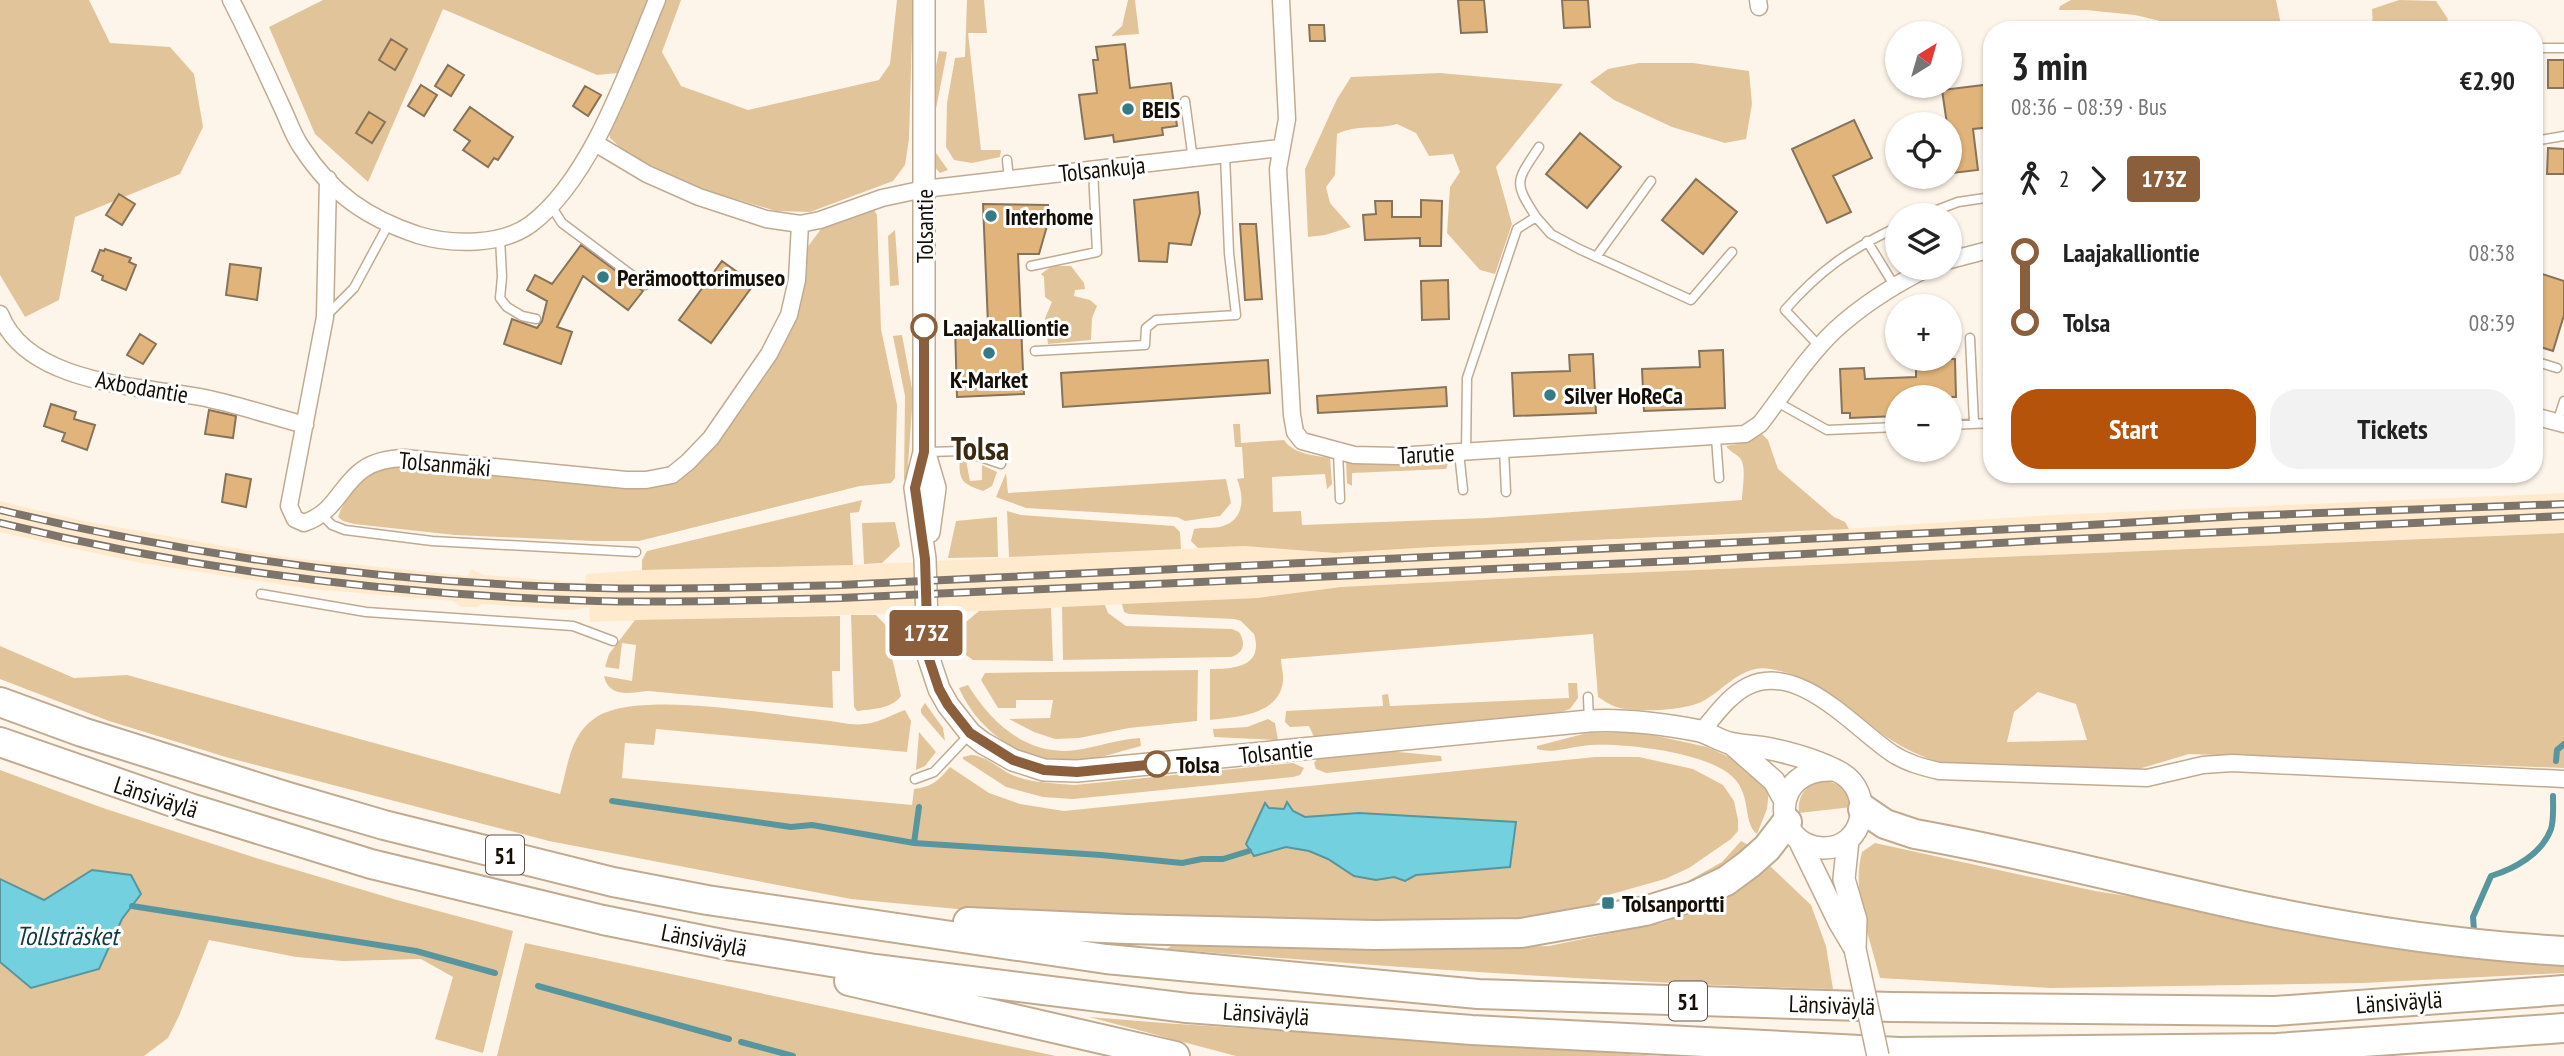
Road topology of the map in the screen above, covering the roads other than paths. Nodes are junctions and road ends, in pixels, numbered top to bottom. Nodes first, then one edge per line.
1 (231, 0) edge
2 (657, 0) edge
3 (925, 0) edge
4 (1281, 0) edge
5 (2543, 48) edge
6 (2564, 48) edge
7 (1185, 101) dead end
8 (2564, 136) edge
9 (2543, 140) edge
10 (595, 143) junction
11 (1539, 147) dead end
12 (1280, 148) junction
13 (1225, 155) junction
14 (1007, 160) dead end
15 (1193, 160) junction
16 (1093, 170) junction
17 (328, 179) junction
18 (1009, 180) junction
19 (1651, 181) dead end
20 (924, 189) junction
21 (1983, 198) edge
22 (1955, 203) edge
23 (551, 206) junction
24 (1535, 217) junction
25 (800, 223) junction
26 (388, 225) junction
27 (1885, 233) edge
28 (500, 237) junction
29 (1867, 241) junction
30 (1983, 251) edge
31 (1732, 252) dead end
32 (1596, 257) junction
33 (1962, 257) edge
34 (1031, 266) dead end
35 (1904, 280) edge
36 (645, 285) dead end
37 (1894, 285) junction
38 (0, 314) edge
39 (325, 317) junction
40 (536, 319) dead end
41 (1969, 338) dead end
42 (1820, 348) junction
43 (1035, 351) dead end
44 (2543, 364) edge
45 (2557, 368) dead end
46 (2564, 401) edge
47 (1777, 402) junction
48 (2543, 419) edge
49 (1962, 424) edge
50 (1974, 424) junction
51 (1983, 424) edge
52 (2561, 424) edge
53 (305, 425) junction
54 (1885, 428) edge
55 (1716, 438) junction
56 (1504, 450) junction
57 (1338, 451) junction
58 (924, 452) junction
59 (1463, 452) junction
60 (1001, 464) dead end
61 (1719, 478) dead end
62 (1463, 490) dead end
63 (1507, 492) dead end
64 (1340, 499) dead end
65 (322, 514) junction
66 (636, 552) dead end
67 (261, 594) dead end
68 (613, 641) dead end
69 (1588, 697) dead end
70 (0, 702) edge
71 (1589, 721) junction
72 (1701, 732) junction
73 (970, 733) junction
74 (0, 742) edge
75 (1731, 743) junction
76 (1833, 770) junction
77 (915, 779) dead end
78 (2564, 779) edge
79 (1863, 809) junction
80 (1790, 821) junction
81 (1848, 840) junction
82 (817, 917) junction
83 (732, 946) junction
84 (1856, 949) junction
85 (2564, 951) edge
86 (2564, 990) edge
87 (2564, 1028) edge
88 (1175, 1056) edge
89 (1878, 1056) edge

1 - 17 street
2 - 10 street
3 - 20 street, Tolsantie
4 - 12 street, Tarutie
5 - 6 lane
7 - 15 lane
8 - 9 lane
10 - 23 street
10 - 25 street
11 - 24 lane
12 - 13 street, Tolsankuja
12 - 57 street, Tarutie
13 - 15 street, Tolsankuja
13 - 43 lane
14 - 18 lane
15 - 16 street, Tolsankuja
16 - 18 street, Tolsankuja
16 - 34 lane
17 - 26 street
17 - 39 street
18 - 20 street, Tolsankuja
19 - 32 lane
20 - 25 street, Tolsankuja
20 - 58 street, Tolsantie
21 - 22 lane
23 - 28 street
23 - 36 lane
24 - 32 lane
24 - 59 lane
25 - 65 street, Tolsanmäki
26 - 28 street
26 - 39 lane
27 - 29 lane
28 - 40 lane
29 - 37 lane
29 - 42 lane
30 - 33 street
31 - 32 lane
35 - 37 street, Tarutie
37 - 42 street, Tarutie
38 - 53 street, Axbodantie
39 - 53 street
41 - 50 lane
42 - 47 street, Tarutie
44 - 45 lane
46 - 52 lane
47 - 54 lane
47 - 55 street, Tarutie
48 - 52 street
49 - 50 lane
50 - 51 lane
53 - 65 street
55 - 56 street, Tarutie
55 - 61 lane
56 - 59 street, Tarutie
56 - 63 lane
57 - 59 street, Tarutie
57 - 64 lane
58 - 60 lane
58 - 73 street, Tolsantie
59 - 62 lane
65 - 66 lane
67 - 68 lane
69 - 71 lane
70 - 82 highway, Länsiväylä / 51
71 - 72 street, Tolsantie
71 - 73 street, Tolsantie
72 - 75 street, Tolsantie
72 - 78 street
73 - 77 lane
74 - 83 highway, Länsiväylä / 51
75 - 76 street, Tolsantie
75 - 80 street, Tolsantie
76 - 79 street
76 - 80 street
79 - 81 street
79 - 85 highway
80 - 81 street
80 - 82 highway
80 - 84 street, Tolsantie
81 - 84 street
82 - 86 highway, Länsiväylä / 51
83 - 87 highway, Länsiväylä / 51
83 - 88 highway
84 - 89 street, bridge

